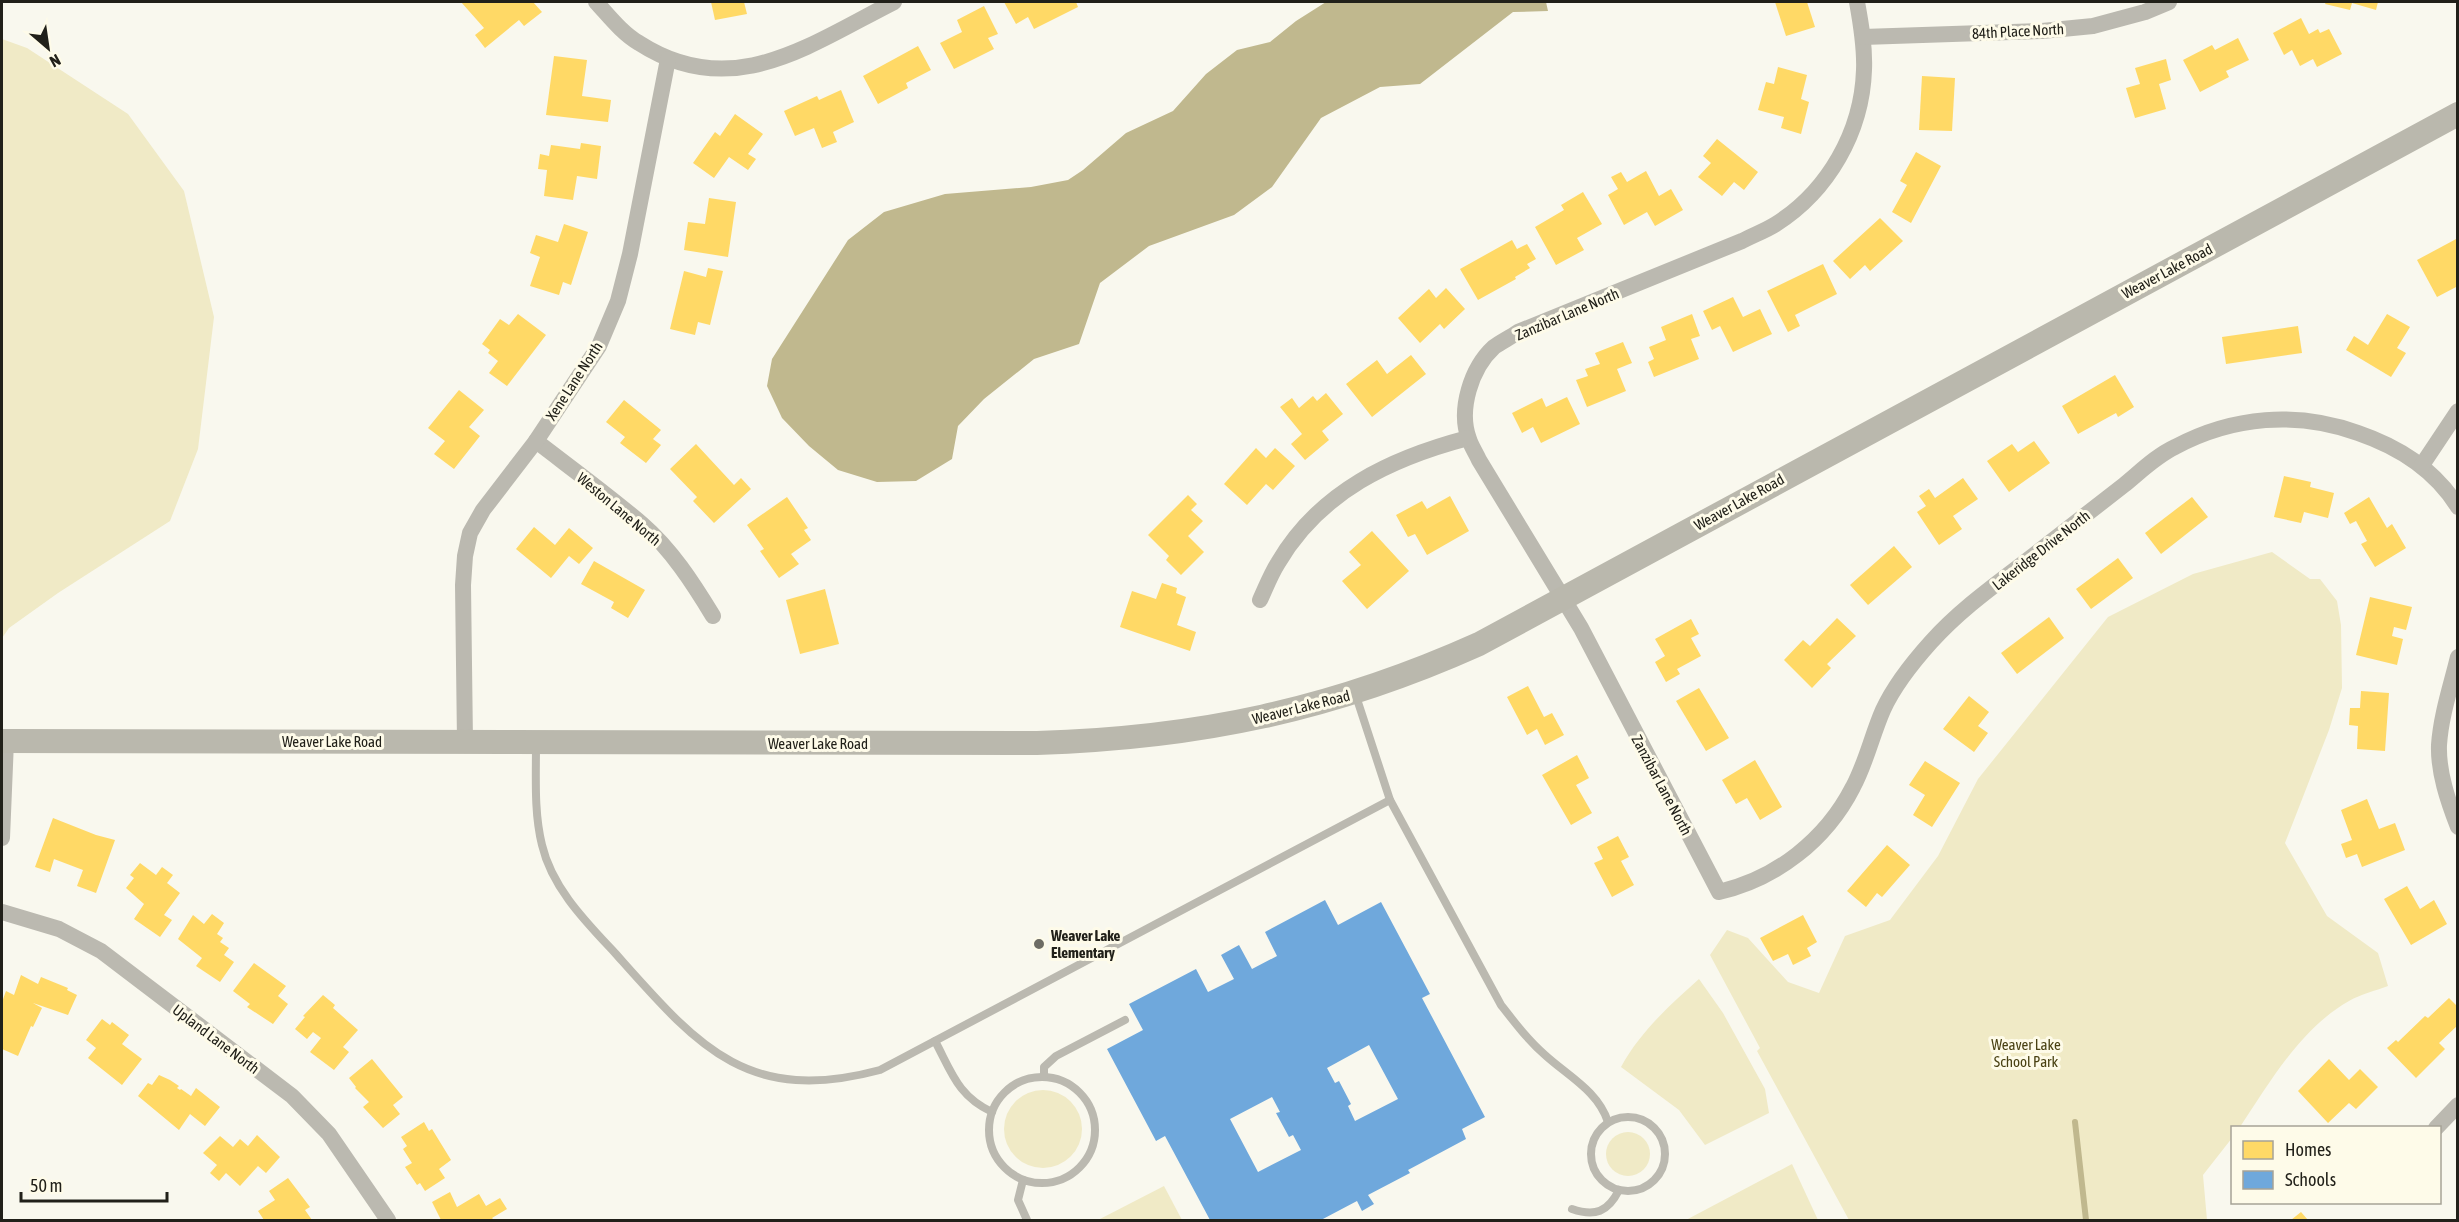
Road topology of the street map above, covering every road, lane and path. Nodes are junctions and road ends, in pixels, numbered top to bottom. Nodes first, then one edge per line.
1 (596, 2) edge
2 (894, 2) edge
3 (1857, 2) edge
4 (2169, 2) edge
5 (1863, 37) junction
6 (668, 59) junction
7 (2457, 114) edge
8 (2457, 411) edge
9 (1468, 438) junction
10 (536, 441) junction
11 (2422, 465) junction
12 (2457, 507) edge
13 (1260, 600) dead end
14 (1563, 600) junction
15 (713, 616) dead end
16 (2457, 657) edge
17 (1355, 693) junction
18 (4, 741) edge
19 (465, 742) junction
20 (536, 742) junction
21 (1390, 800) junction
22 (2454, 804) edge
23 (2457, 827) edge
24 (2, 838) edge
25 (1719, 892) joint
26 (2, 912) edge
27 (1125, 1020) dead end
28 (935, 1041) junction
29 (1044, 1077) junction
30 (2457, 1106) edge
31 (992, 1112) junction
32 (1608, 1122) junction
33 (2438, 1126) edge
34 (1023, 1180) junction
35 (1619, 1190) junction
36 (1572, 1209) dead end
37 (388, 1221) edge
38 (1027, 1221) edge

1 - 6 street
2 - 6 street
3 - 5 street, Zanzibar Lane North
4 - 5 street, 84th Place North
5 - 9 street, Zanzibar Lane North
6 - 10 street, Xene Lane North
7 - 14 main road, Weaver Lake Road
8 - 11 street
9 - 13 street
9 - 14 street, Zanzibar Lane North
10 - 15 street, Weston Lane North
10 - 19 street, Xene Lane North
11 - 12 street, Lakeridge Drive North
11 - 25 street, Lakeridge Drive North
14 - 17 main road, Weaver Lake Road
14 - 25 street, Zanzibar Lane North
16 - 22 street
17 - 20 main road, Weaver Lake Road
17 - 21 lane
18 - 19 main road, Weaver Lake Road
18 - 24 street
19 - 20 main road, Weaver Lake Road
20 - 28 lane
21 - 28 lane
21 - 32 lane
22 - 23 street
26 - 37 street, Upland Lane North
27 - 29 lane
28 - 31 lane
29 - 31 lane
29 - 34 lane
30 - 33 street
31 - 34 lane
32 - 35 lane
32 - 35 lane
34 - 38 lane
35 - 36 lane

